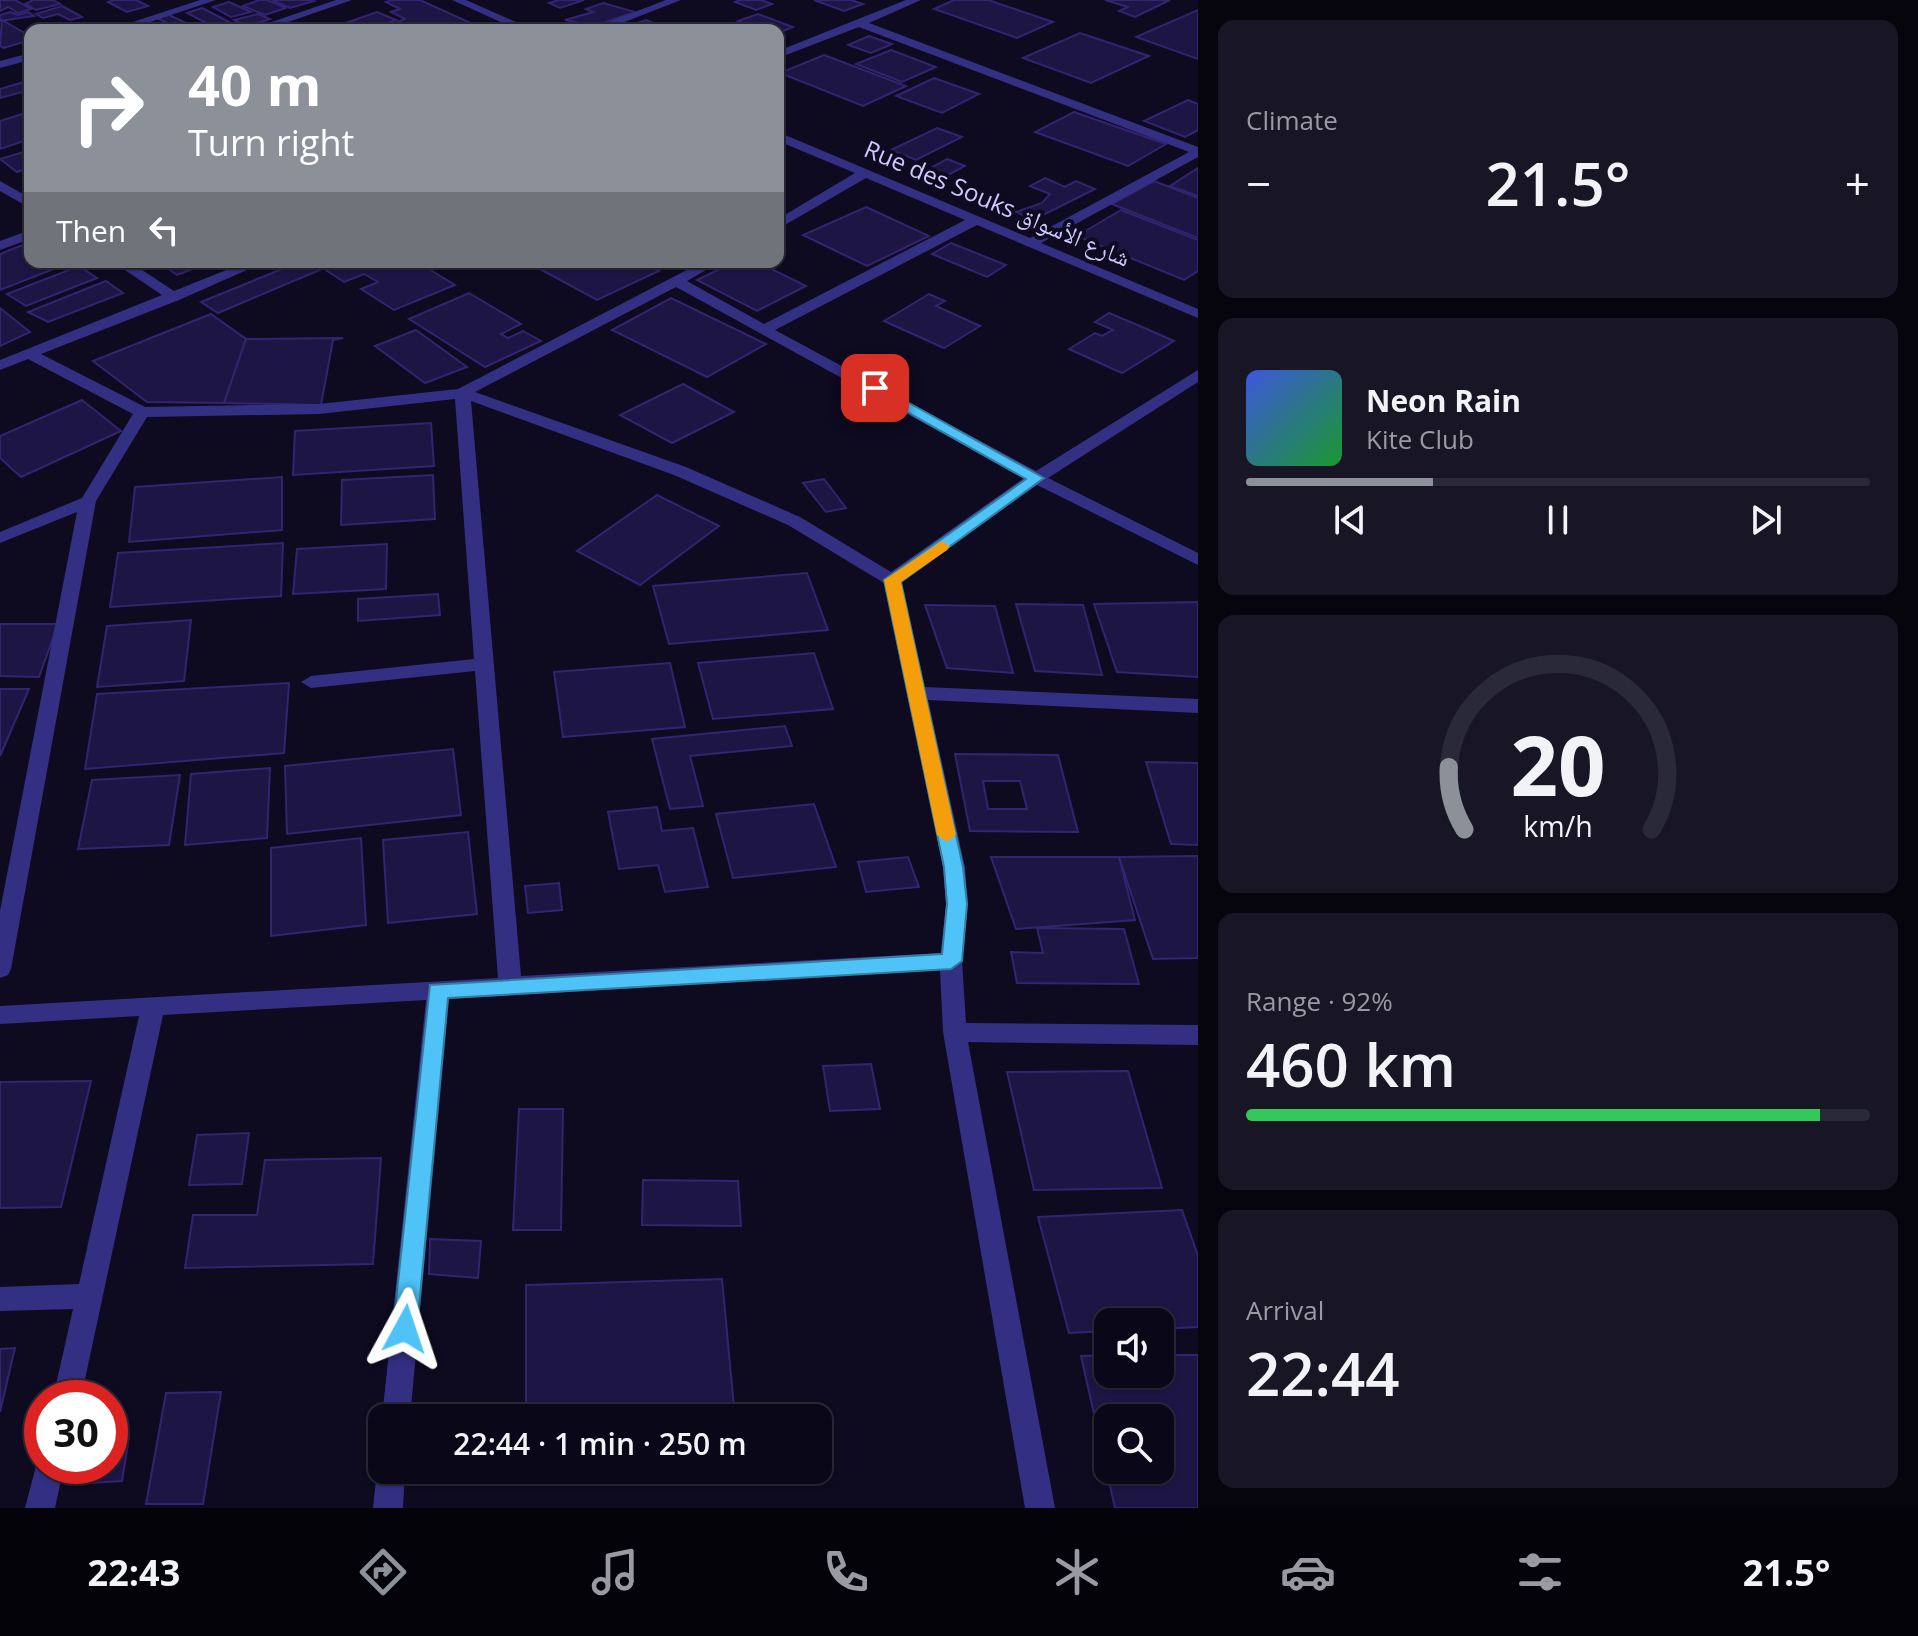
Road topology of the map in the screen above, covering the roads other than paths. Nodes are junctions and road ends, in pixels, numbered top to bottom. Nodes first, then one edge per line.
1 (211, 0) edge
2 (347, 0) edge
3 (457, 0) edge
4 (676, 0) edge
5 (916, 0) edge
6 (860, 23) junction
7 (133, 24) edge
8 (273, 24) edge
9 (514, 24) edge
10 (610, 24) edge
11 (784, 53) edge
12 (24, 58) edge
13 (0, 65) edge
14 (784, 138) edge
15 (1198, 152) edge
16 (866, 172) junction
17 (0, 185) edge
18 (24, 200) edge
19 (976, 220) junction
20 (784, 221) edge
21 (24, 236) edge
22 (1030, 243) junction
23 (0, 246) edge
24 (129, 268) edge
25 (244, 268) edge
26 (702, 268) edge
27 (677, 282) junction
28 (174, 297) junction
29 (1198, 314) edge
30 (765, 329) junction
31 (28, 353) junction
32 (0, 365) edge
33 (1198, 375) edge
34 (462, 393) junction
35 (142, 412) junction
36 (1036, 478) junction
37 (88, 501) junction
38 (0, 538) edge
39 (1198, 560) edge
40 (892, 580) junction
41 (484, 664) junction
42 (311, 682) dead end
43 (917, 693) junction
44 (1198, 706) edge
45 (951, 961) junction
46 (0, 969) edge
47 (510, 985) junction
48 (438, 990) junction
49 (153, 1007) junction
50 (0, 1015) edge
51 (955, 1032) junction
52 (1198, 1035) edge
53 (91, 1296) junction
54 (0, 1299) edge
55 (71, 1380) edge
56 (397, 1404) edge
57 (46, 1484) edge
58 (390, 1484) edge
59 (40, 1508) edge
60 (388, 1508) edge
61 (1040, 1508) edge

1 - 7 street
2 - 8 street
3 - 9 street
4 - 10 street
5 - 6 street
6 - 11 street
6 - 15 street
12 - 13 street
14 - 16 street, Rue des Souks شارع الأسواق
15 - 22 street
16 - 19 street, Rue des Souks شارع الأسواق
16 - 20 street
17 - 18 street
19 - 22 street, Rue des Souks شارع الأسواق
19 - 30 street
21 - 23 street
22 - 29 street, Rue des Souks شارع الأسواق
24 - 28 street
25 - 28 street
26 - 27 street
27 - 30 street
27 - 34 street
28 - 31 street
30 - 36 street
31 - 32 street
31 - 35 street
33 - 36 street
34 - 35 street
34 - 40 street
34 - 41 street
35 - 37 street
36 - 39 street
36 - 40 street
37 - 38 street
37 - 46 street
40 - 43 street
41 - 42 street
41 - 47 street
43 - 44 street
43 - 45 street
45 - 47 street
45 - 51 street
47 - 48 street
48 - 49 street
48 - 56 street
49 - 50 street
49 - 53 street
51 - 52 street
51 - 61 street
53 - 54 street
53 - 55 street
57 - 59 street
58 - 60 street

